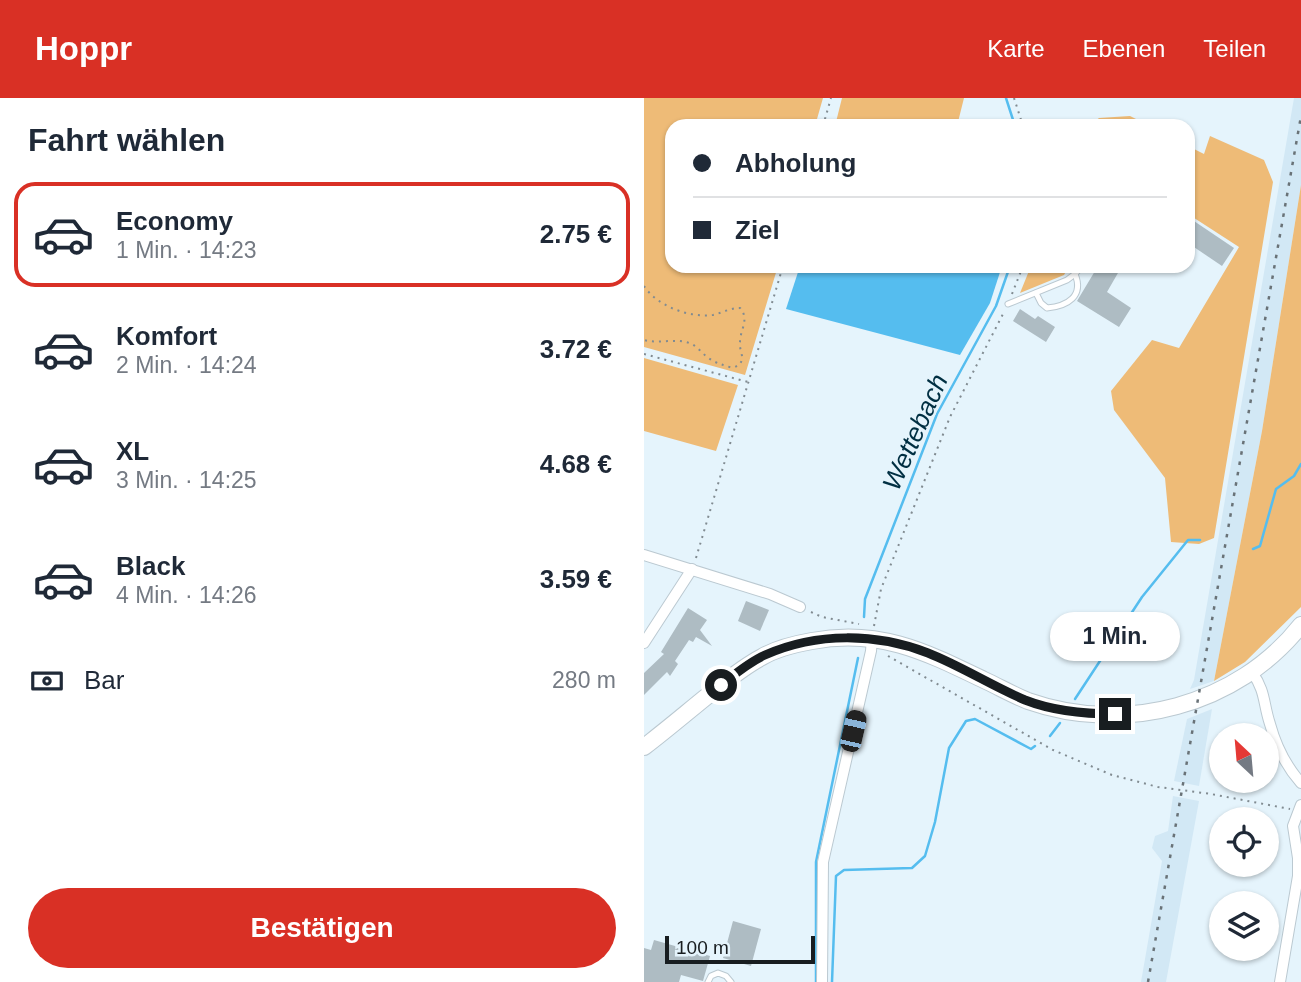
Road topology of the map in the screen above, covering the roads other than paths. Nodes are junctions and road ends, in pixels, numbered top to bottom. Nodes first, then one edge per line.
1 (1075, 274) joint
2 (1037, 293) junction
3 (1008, 304) road end
4 (644, 555) edge
5 (692, 569) junction
6 (800, 607) dead end
7 (1301, 625) edge
8 (872, 639) junction
9 (644, 643) edge
10 (1252, 672) junction
11 (644, 747) edge
12 (1301, 783) edge
13 (1299, 807) edge
14 (708, 982) edge
15 (731, 982) edge
16 (822, 982) edge
17 (1280, 982) edge

1 - 2 lane
1 - 2 lane
2 - 3 lane
4 - 5 street
5 - 6 street
5 - 9 street
7 - 10 street
8 - 10 street
8 - 11 street
8 - 16 street
10 - 12 street
13 - 17 street
14 - 15 lane

